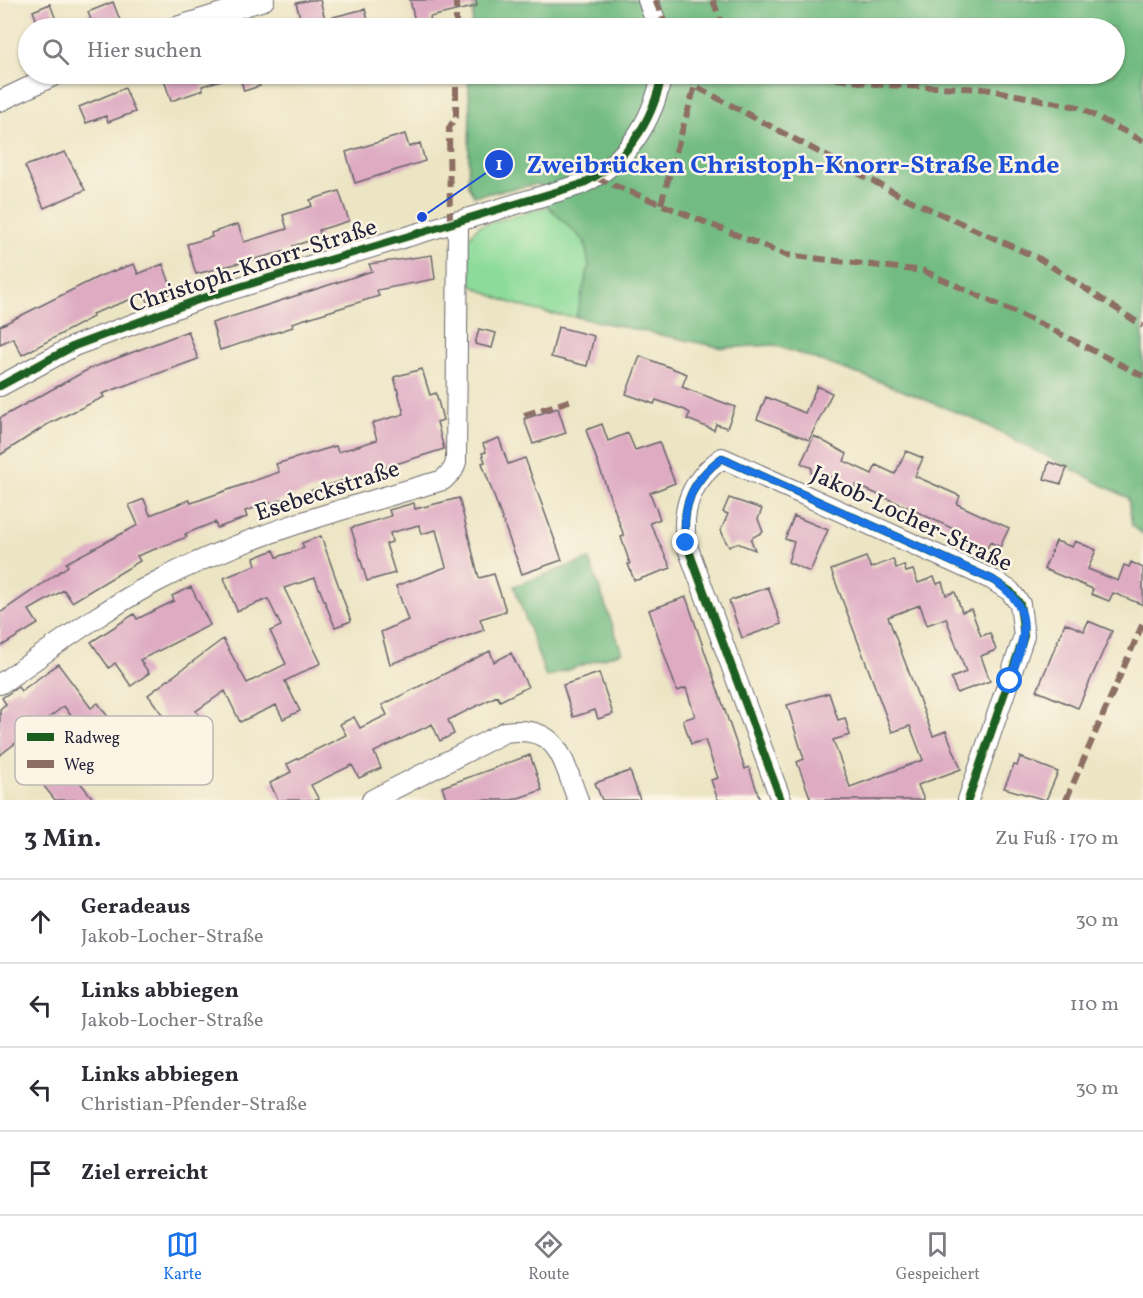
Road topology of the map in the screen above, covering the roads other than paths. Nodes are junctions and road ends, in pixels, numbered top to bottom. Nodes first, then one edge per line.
1 (264, 0) edge
2 (648, 0) edge
3 (206, 18) edge
4 (657, 18) edge
5 (35, 84) edge
6 (660, 84) edge
7 (0, 100) edge
8 (458, 221) junction
9 (0, 386) edge
10 (0, 684) edge
11 (372, 800) edge
12 (578, 800) edge
13 (781, 800) edge
14 (968, 800) edge

1 - 3 street
2 - 4 street
5 - 7 street
6 - 8 street, Christoph-Knorr-Straße
8 - 9 street, Christoph-Knorr-Straße
8 - 10 street, Esebeckstraße
11 - 12 street
13 - 14 street, Jakob-Locher-Straße

